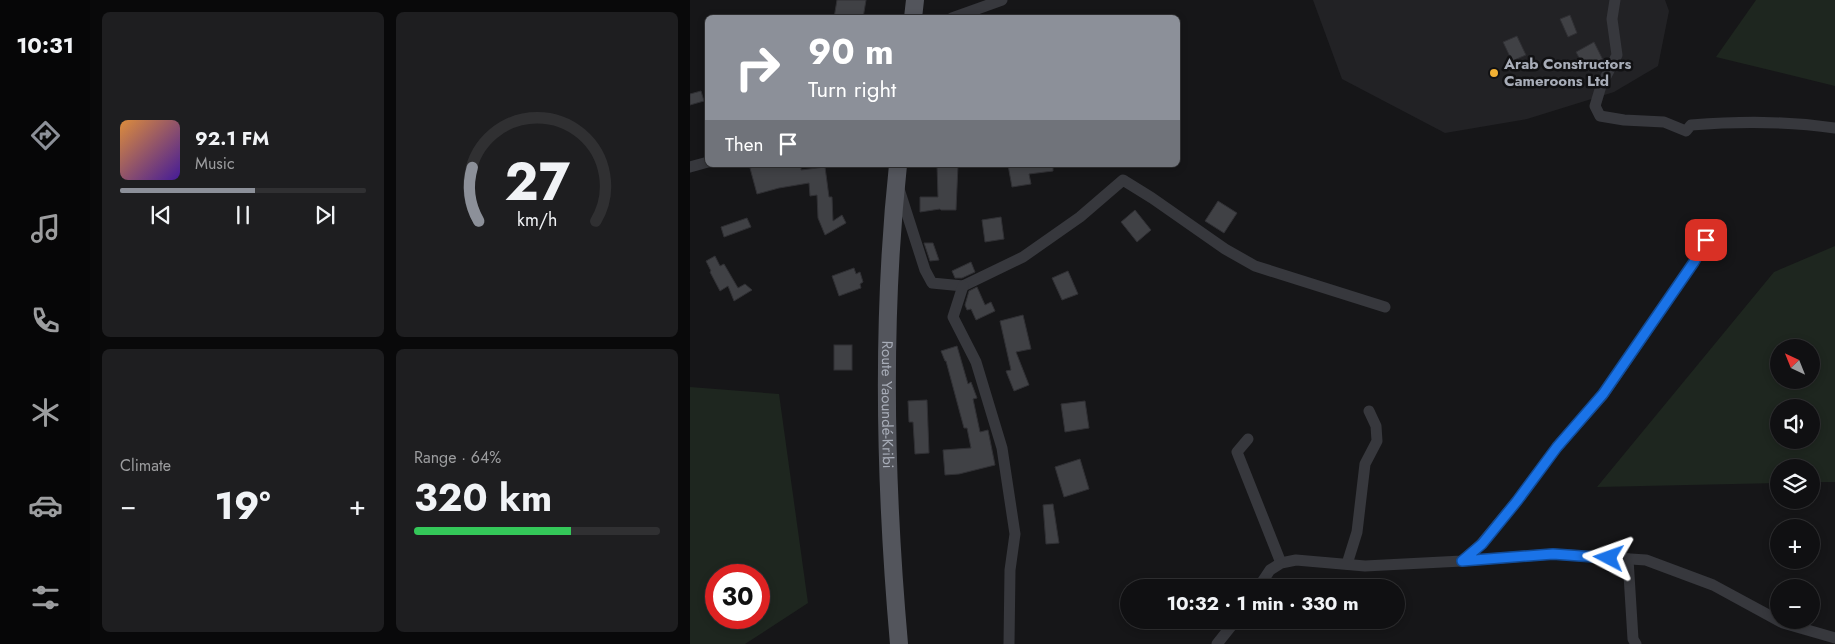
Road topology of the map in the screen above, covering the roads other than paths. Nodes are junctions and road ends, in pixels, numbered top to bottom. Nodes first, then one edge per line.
1 (915, 0) edge
2 (1002, 0) edge
3 (1615, 0) edge
4 (913, 15) edge
5 (960, 15) edge
6 (1835, 128) edge
7 (705, 163) edge
8 (690, 167) edge
9 (897, 173) edge
10 (1706, 240) dead end
11 (963, 286) junction
12 (1385, 308) dead end
13 (1368, 411) dead end
14 (1248, 439) dead end
15 (1628, 559) junction
16 (1462, 561) junction
17 (1281, 563) junction
18 (1347, 564) junction
19 (1264, 579) edge
20 (1229, 629) edge
21 (1835, 638) edge
22 (899, 644) edge
23 (1009, 644) edge
24 (1217, 644) edge
25 (1636, 644) edge

1 - 4 main road
2 - 5 street
3 - 6 street
7 - 8 street
9 - 11 street
9 - 22 main road, Route Yaoundé-Kribi
10 - 16 street
11 - 12 street
11 - 23 street
13 - 18 street
14 - 17 street
15 - 16 street
15 - 21 street
15 - 25 street
16 - 18 street
17 - 18 street
17 - 19 street
20 - 24 street

